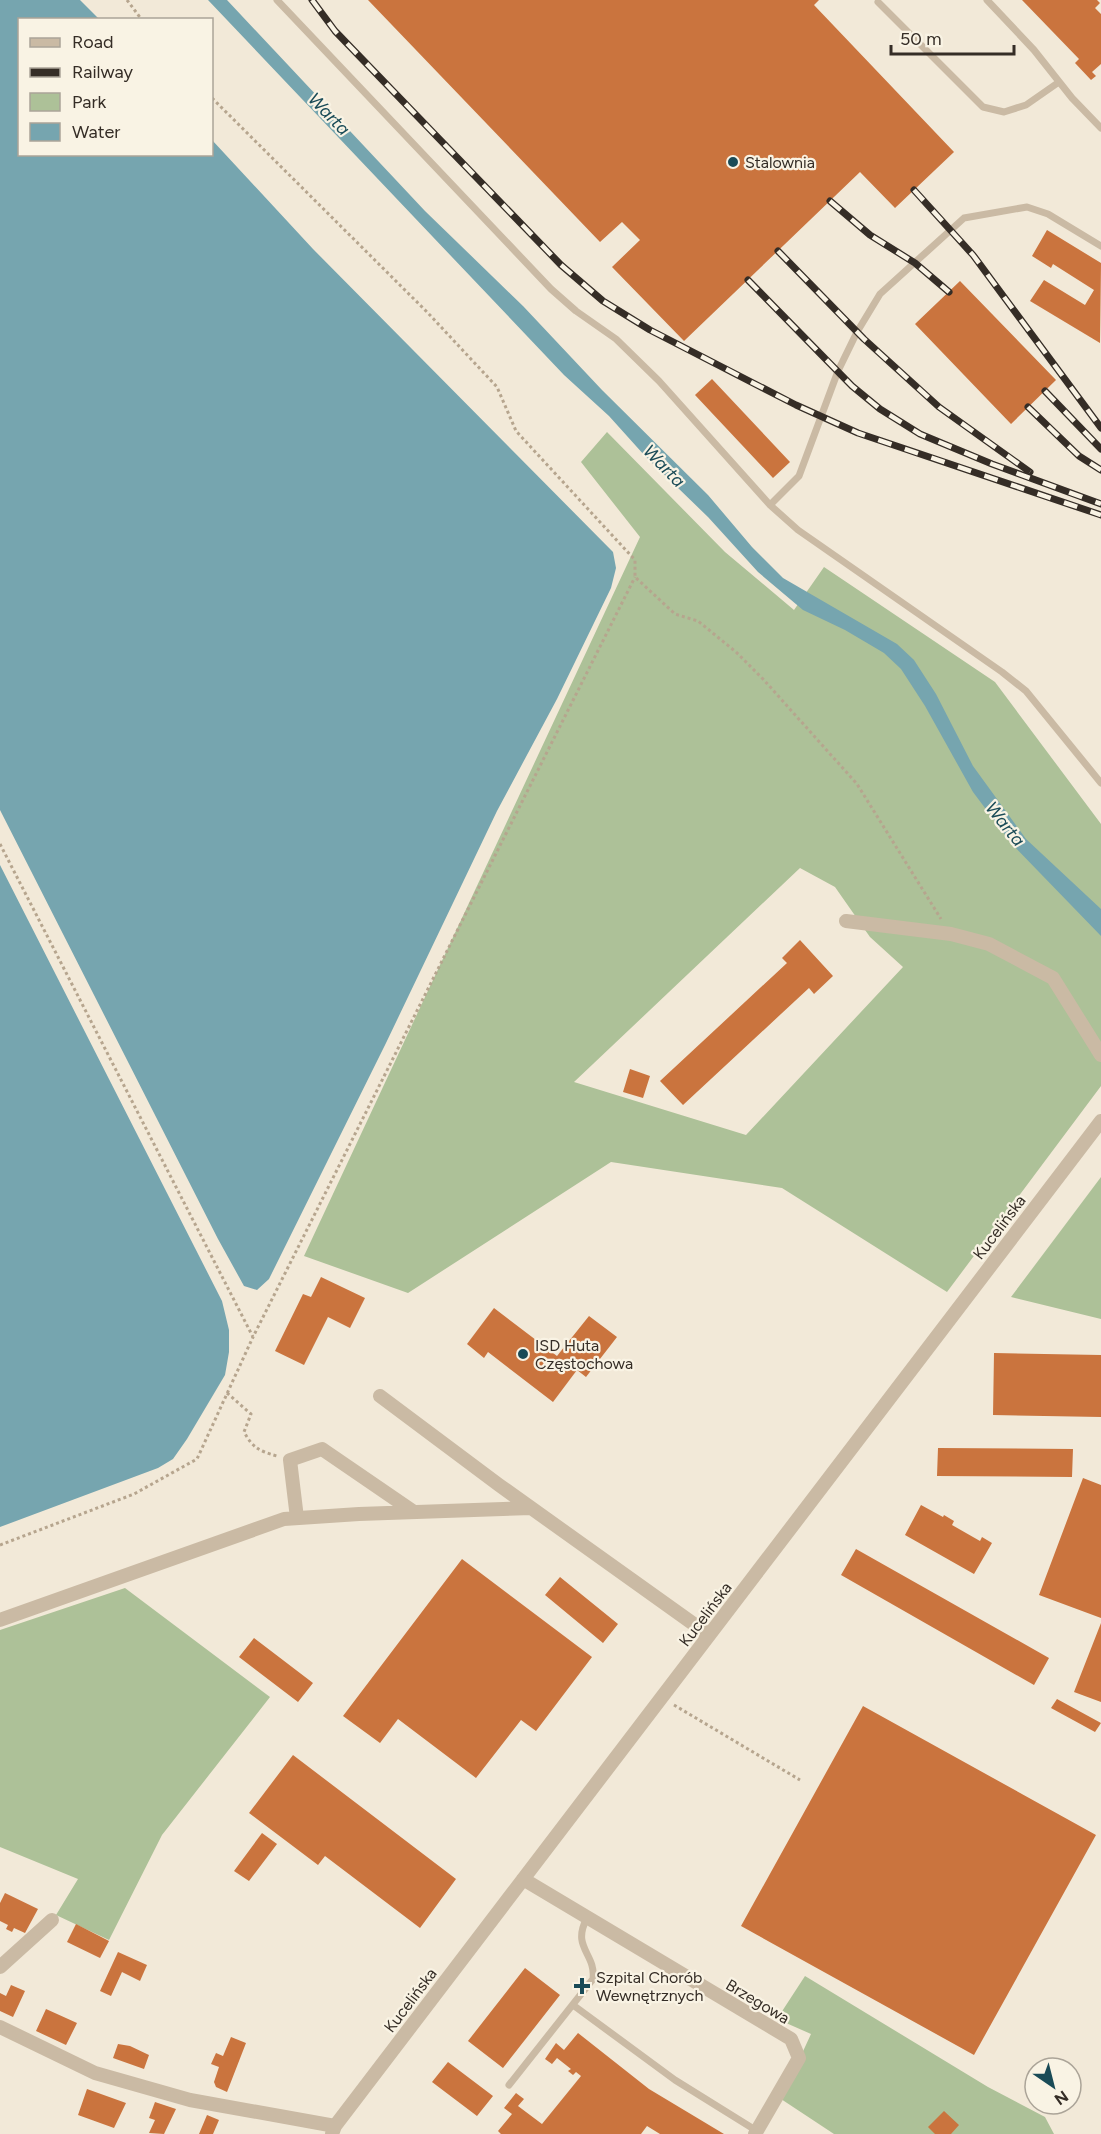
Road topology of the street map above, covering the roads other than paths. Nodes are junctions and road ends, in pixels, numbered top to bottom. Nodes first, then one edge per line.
1 (277, 0) edge
2 (987, 0) edge
3 (878, 2) dead end
4 (1059, 82) junction
5 (1101, 128) edge
6 (1101, 246) edge
7 (770, 506) junction
8 (1101, 783) edge
9 (846, 921) dead end
10 (1101, 1056) edge
11 (1101, 1121) edge
12 (380, 1396) dead end
13 (531, 1508) junction
14 (414, 1512) junction
15 (297, 1518) junction
16 (0, 1620) edge
17 (709, 1635) junction
18 (523, 1880) junction
19 (587, 1918) junction
20 (52, 1920) dead end
21 (0, 1967) edge
22 (573, 2005) junction
23 (0, 2027) edge
24 (509, 2085) dead end
25 (334, 2130) edge
26 (756, 2133) edge

1 - 7 lane
2 - 4 lane
3 - 4 lane
4 - 5 lane
6 - 7 lane
7 - 8 lane
9 - 10 street
11 - 17 street, Kucelińska
12 - 13 street
13 - 14 street
13 - 17 street
14 - 15 street
14 - 15 street
15 - 16 street
17 - 18 street, Kucelińska
18 - 19 street, Brzegowa
18 - 25 street, Kucelińska
19 - 22 lane
19 - 26 street, Brzegowa
20 - 21 street
22 - 24 lane
22 - 26 lane
23 - 25 street, Kucelińska

